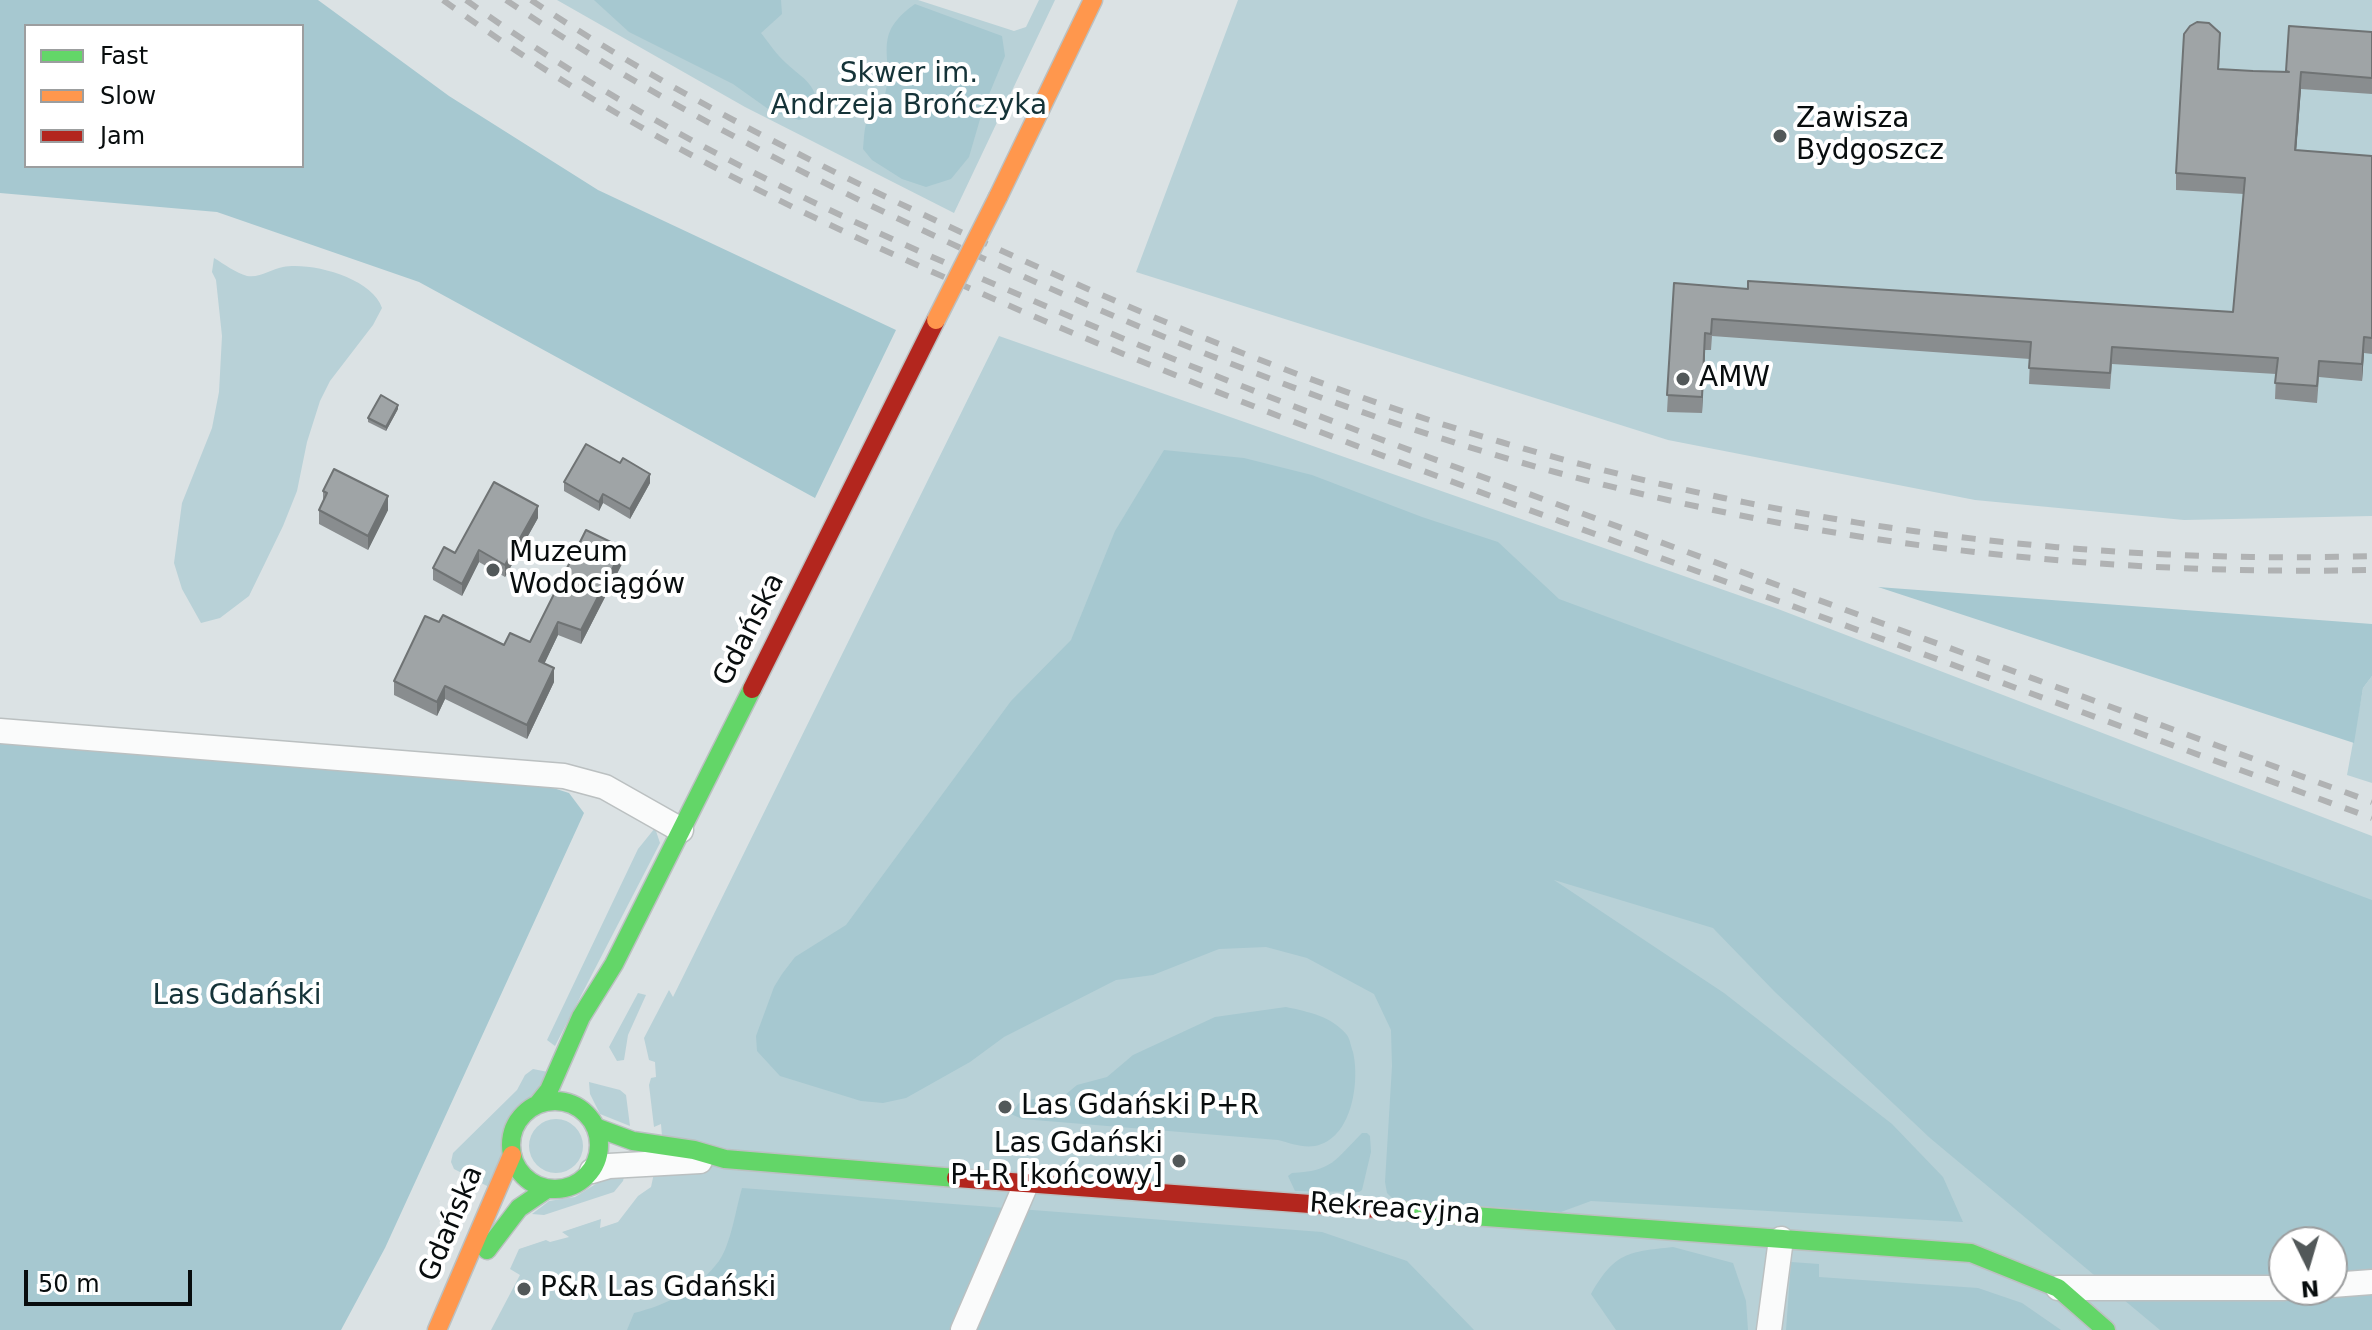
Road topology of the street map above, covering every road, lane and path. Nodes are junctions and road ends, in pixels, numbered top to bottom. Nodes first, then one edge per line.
1 (1093, 0) edge
2 (0, 731) edge
3 (681, 830) junction
4 (614, 964) junction
5 (588, 1046) dead end
6 (580, 1085) dead end
7 (537, 1105) junction
8 (590, 1119) junction
9 (512, 1155) junction
10 (725, 1159) junction
11 (592, 1171) junction
12 (1027, 1182) junction
13 (547, 1189) junction
14 (1781, 1239) junction
15 (2372, 1282) edge
16 (2348, 1284) edge
17 (2058, 1288) junction
18 (2268, 1288) edge
19 (440, 1322) edge
20 (963, 1330) edge
21 (1769, 1330) edge
22 (2106, 1330) edge

1 - 3 main road, Gdańska, bridge
2 - 3 street
3 - 4 main road, Gdańska
4 - 5 main road, Gdańska
4 - 7 main road, Gdańska
6 - 8 main road
7 - 8 main road
7 - 9 main road
8 - 10 main road, Rekreacyjna
8 - 11 main road
9 - 13 main road
9 - 19 main road, Gdańska
10 - 11 street, Rekreacyjna
10 - 12 main road, Rekreacyjna
11 - 13 main road
12 - 14 main road, Rekreacyjna
12 - 20 street
13 - 19 main road, Gdańska
14 - 17 main road, Rekreacyjna
14 - 21 street
15 - 16 street
17 - 18 street, Rekreacyjna
17 - 22 main road, Rekreacyjna

